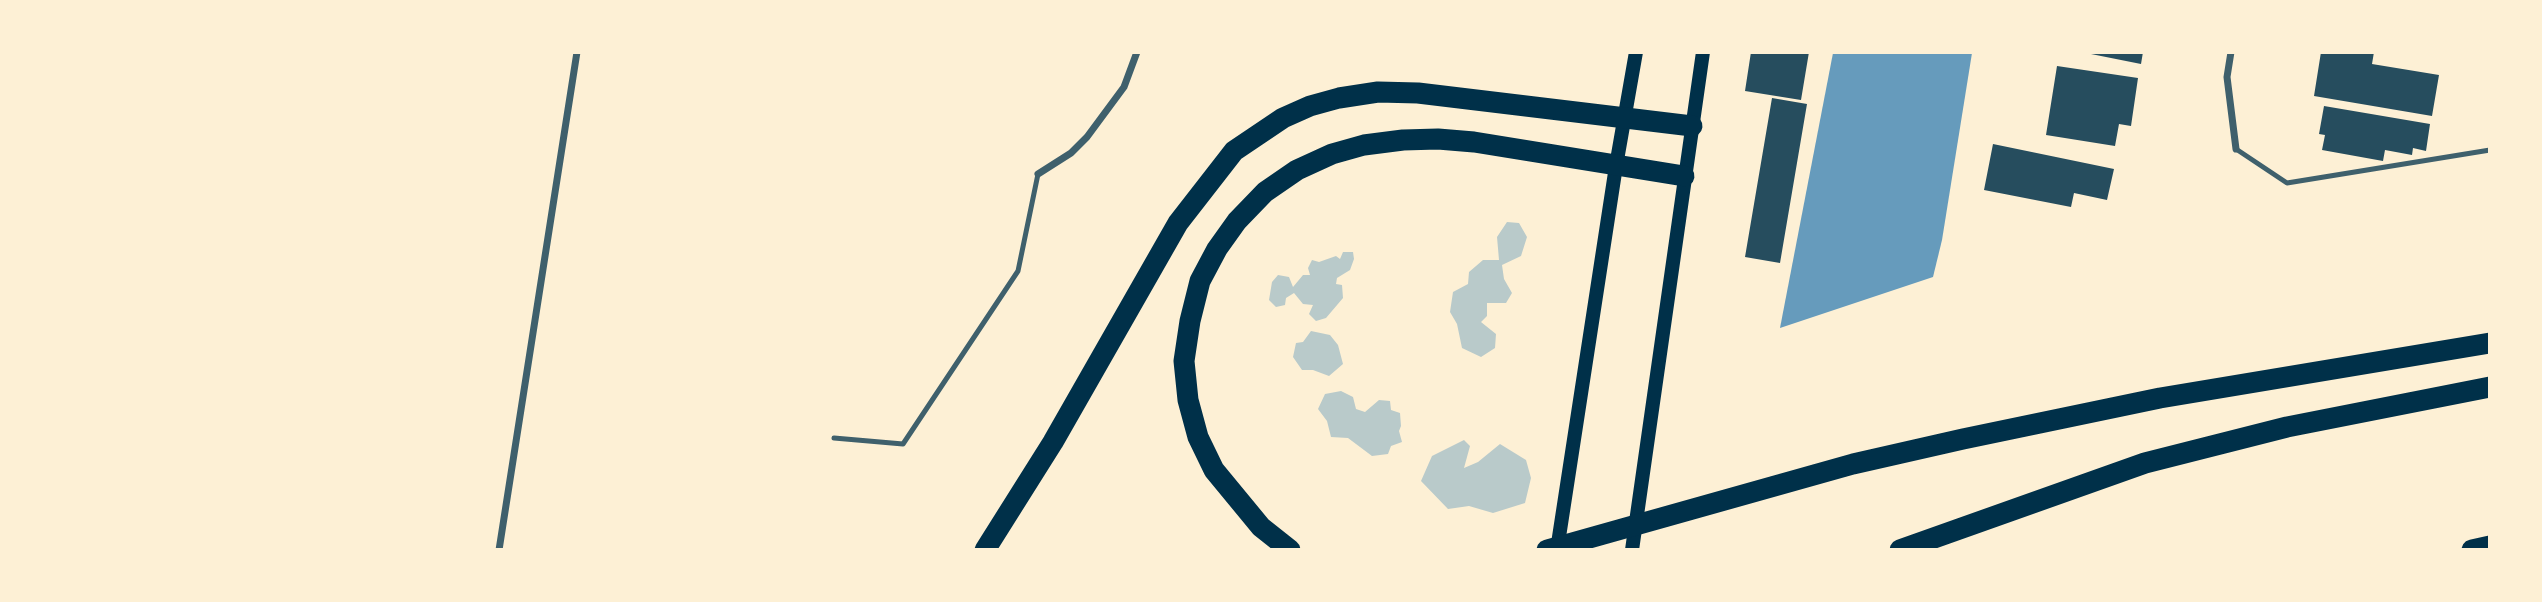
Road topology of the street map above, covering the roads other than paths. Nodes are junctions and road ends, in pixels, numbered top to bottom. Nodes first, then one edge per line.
1 (577, 52) edge
2 (1137, 52) edge
3 (1636, 52) edge
4 (1703, 52) edge
5 (2231, 52) edge
6 (1626, 117) junction
7 (1692, 125) junction
8 (2236, 149) joint
9 (2490, 150) edge
10 (1616, 166) junction
11 (1038, 174) joint
12 (1684, 176) junction
13 (2490, 343) edge
14 (2490, 387) edge
15 (834, 438) dead end
16 (2490, 546) edge
17 (499, 550) edge
18 (985, 550) edge
19 (1290, 550) edge
20 (1546, 550) edge
21 (1557, 550) edge
22 (1632, 550) edge
23 (1900, 550) edge
24 (2472, 550) edge

1 - 17 street
2 - 11 street
3 - 6 main road
4 - 7 main road
5 - 8 street
6 - 7 highway
6 - 10 main road
6 - 18 highway
7 - 12 main road
8 - 9 lane
10 - 12 highway
10 - 19 highway
10 - 21 main road
11 - 15 lane
12 - 22 main road
13 - 20 highway
14 - 23 highway
16 - 24 highway

